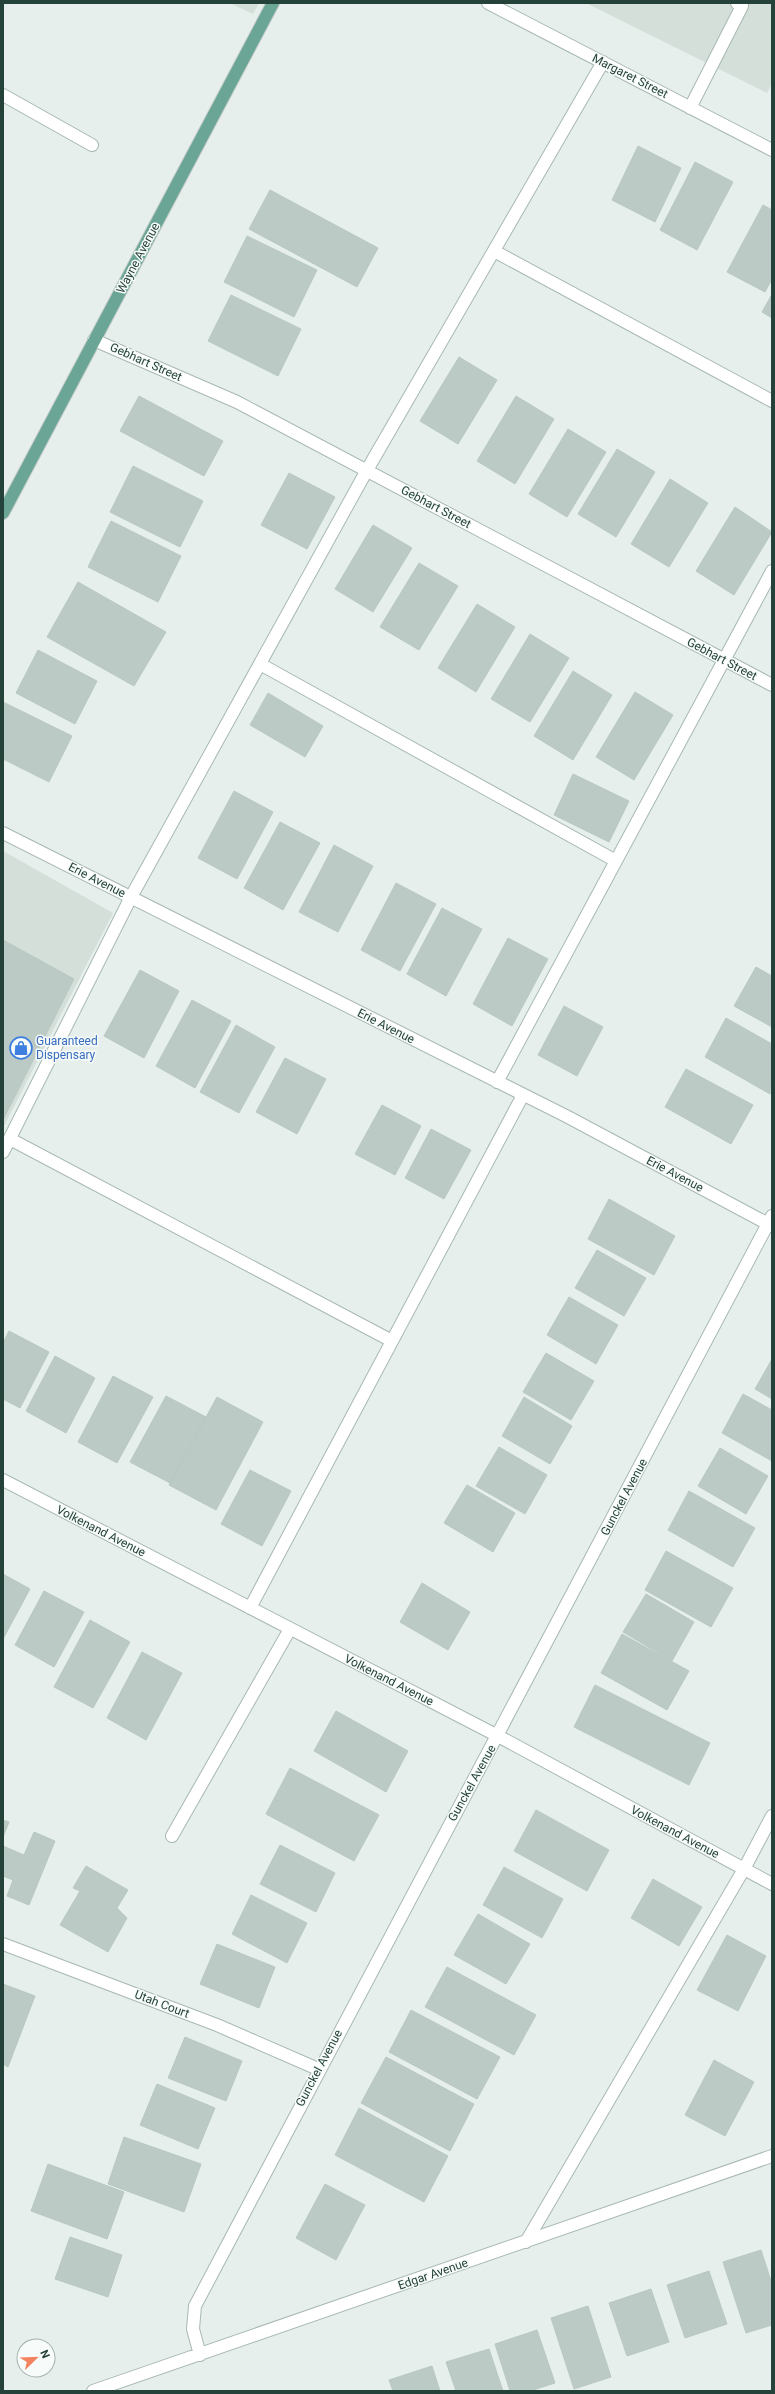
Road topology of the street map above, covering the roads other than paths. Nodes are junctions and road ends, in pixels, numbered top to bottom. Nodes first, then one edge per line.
1 (274, 3) edge
2 (488, 3) edge
3 (737, 3) edge
4 (603, 62) junction
5 (3, 95) edge
6 (690, 108) junction
7 (92, 145) dead end
8 (772, 150) edge
9 (494, 250) junction
10 (94, 340) junction
11 (772, 401) edge
12 (367, 470) junction
13 (3, 513) edge
14 (772, 571) edge
15 (724, 660) junction
16 (260, 664) junction
17 (772, 685) edge
18 (3, 832) edge
19 (616, 862) junction
20 (131, 897) junction
21 (497, 1082) junction
22 (523, 1095) junction
23 (10, 1139) junction
24 (3, 1152) edge
25 (771, 1222) edge
26 (392, 1341) junction
27 (3, 1480) edge
28 (250, 1608) junction
29 (290, 1629) junction
30 (498, 1736) junction
31 (772, 1816) edge
32 (172, 1836) dead end
33 (744, 1869) junction
34 (772, 1884) edge
35 (3, 1944) edge
36 (318, 2069) junction
37 (772, 2156) edge
38 (526, 2242) junction
39 (200, 2354) junction
40 (93, 2391) edge

1 - 10 main road, Wayne Avenue
2 - 4 street, Margaret Street
3 - 6 street
4 - 6 street, Margaret Street
4 - 9 street
5 - 7 street
6 - 8 street, Margaret Street
9 - 11 street
9 - 12 street
10 - 12 street, Gebhart Street
10 - 13 main road, Wayne Avenue
12 - 15 street, Gebhart Street
12 - 16 street
14 - 15 street
15 - 17 street, Gebhart Street
15 - 19 street
16 - 19 street
16 - 20 street
18 - 20 street, Erie Avenue
19 - 21 street
20 - 21 street, Erie Avenue
20 - 23 street
21 - 22 street, Erie Avenue
22 - 25 street, Erie Avenue
22 - 26 street
23 - 24 street
23 - 26 street
25 - 30 street, Gunckel Avenue
26 - 28 street
27 - 28 street, Volkenand Avenue
28 - 29 street, Volkenand Avenue
29 - 30 street, Volkenand Avenue
29 - 32 street
30 - 33 street, Volkenand Avenue
30 - 36 street, Gunckel Avenue
31 - 33 street
33 - 34 street, Volkenand Avenue
33 - 38 street
35 - 36 street, Utah Court
36 - 39 street, Gunckel Avenue
37 - 38 street, Edgar Avenue
38 - 39 street, Edgar Avenue
39 - 40 street, Edgar Avenue

